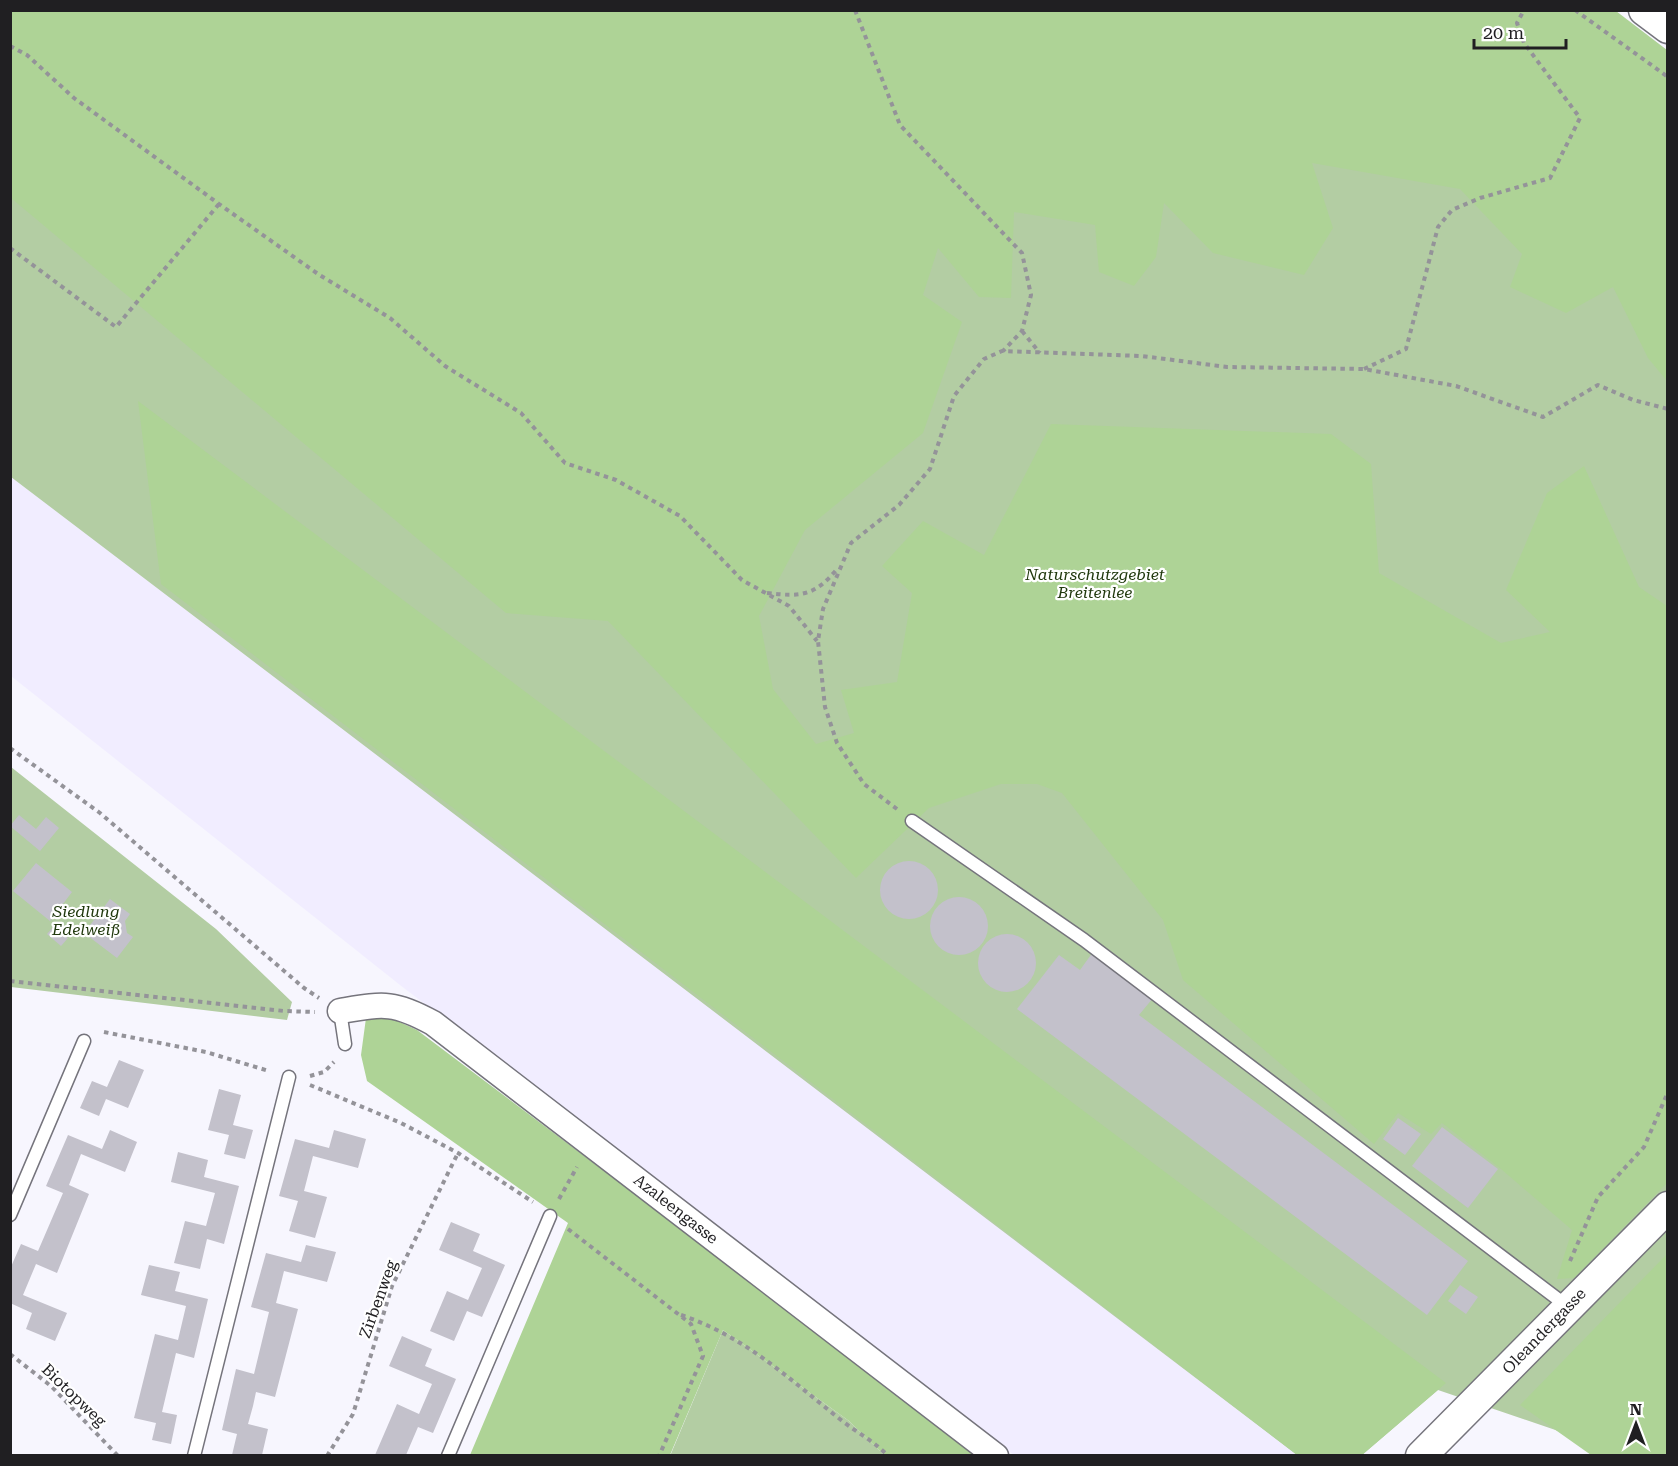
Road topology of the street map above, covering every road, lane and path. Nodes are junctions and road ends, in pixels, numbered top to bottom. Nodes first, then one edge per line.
1 (855, 10) edge
2 (1524, 10) edge
3 (1575, 10) edge
4 (1644, 10) edge
5 (1668, 28) edge
6 (10, 46) edge
7 (1668, 77) edge
8 (219, 204) junction
9 (10, 248) edge
10 (1022, 331) junction
11 (1002, 351) junction
12 (1040, 353) junction
13 (1364, 369) junction
14 (1668, 409) edge
15 (842, 562) junction
16 (764, 592) junction
17 (818, 641) junction
18 (10, 748) edge
19 (912, 821) joint
20 (10, 981) edge
21 (340, 1011) junction
22 (84, 1041) joint
23 (345, 1044) joint
24 (288, 1077) junction
25 (1668, 1092) edge
26 (591, 1143) junction
27 (458, 1153) junction
28 (1668, 1207) edge
29 (10, 1215) edge
30 (550, 1216) junction
31 (1567, 1306) junction
32 (674, 1313) junction
33 (10, 1354) edge
34 (118, 1455) edge
35 (194, 1455) edge
36 (327, 1455) edge
37 (448, 1455) edge
38 (660, 1455) edge
39 (888, 1455) edge
40 (996, 1455) edge
41 (1421, 1455) edge

1 - 10 path
2 - 13 path
3 - 7 path
4 - 5 street
6 - 8 path
8 - 9 path
8 - 16 path
10 - 11 path
10 - 12 path
11 - 12 path
11 - 15 path
12 - 13 path
13 - 14 path
15 - 16 path
15 - 17 path
16 - 17 path
17 - 19 path
18 - 21 path
19 - 31 lane
20 - 21 path
21 - 23 lane
21 - 26 street, Azaleengasse
22 - 24 path
22 - 29 lane
23 - 24 path
24 - 27 path
24 - 35 lane
25 - 31 path
26 - 30 path
26 - 40 street, Azaleengasse
27 - 30 path
27 - 36 path, Zirbenweg
28 - 31 street, Oleandergasse
30 - 32 path
30 - 37 lane
31 - 41 street, Oleandergasse
32 - 38 path
32 - 39 path
33 - 34 path, Biotopweg

